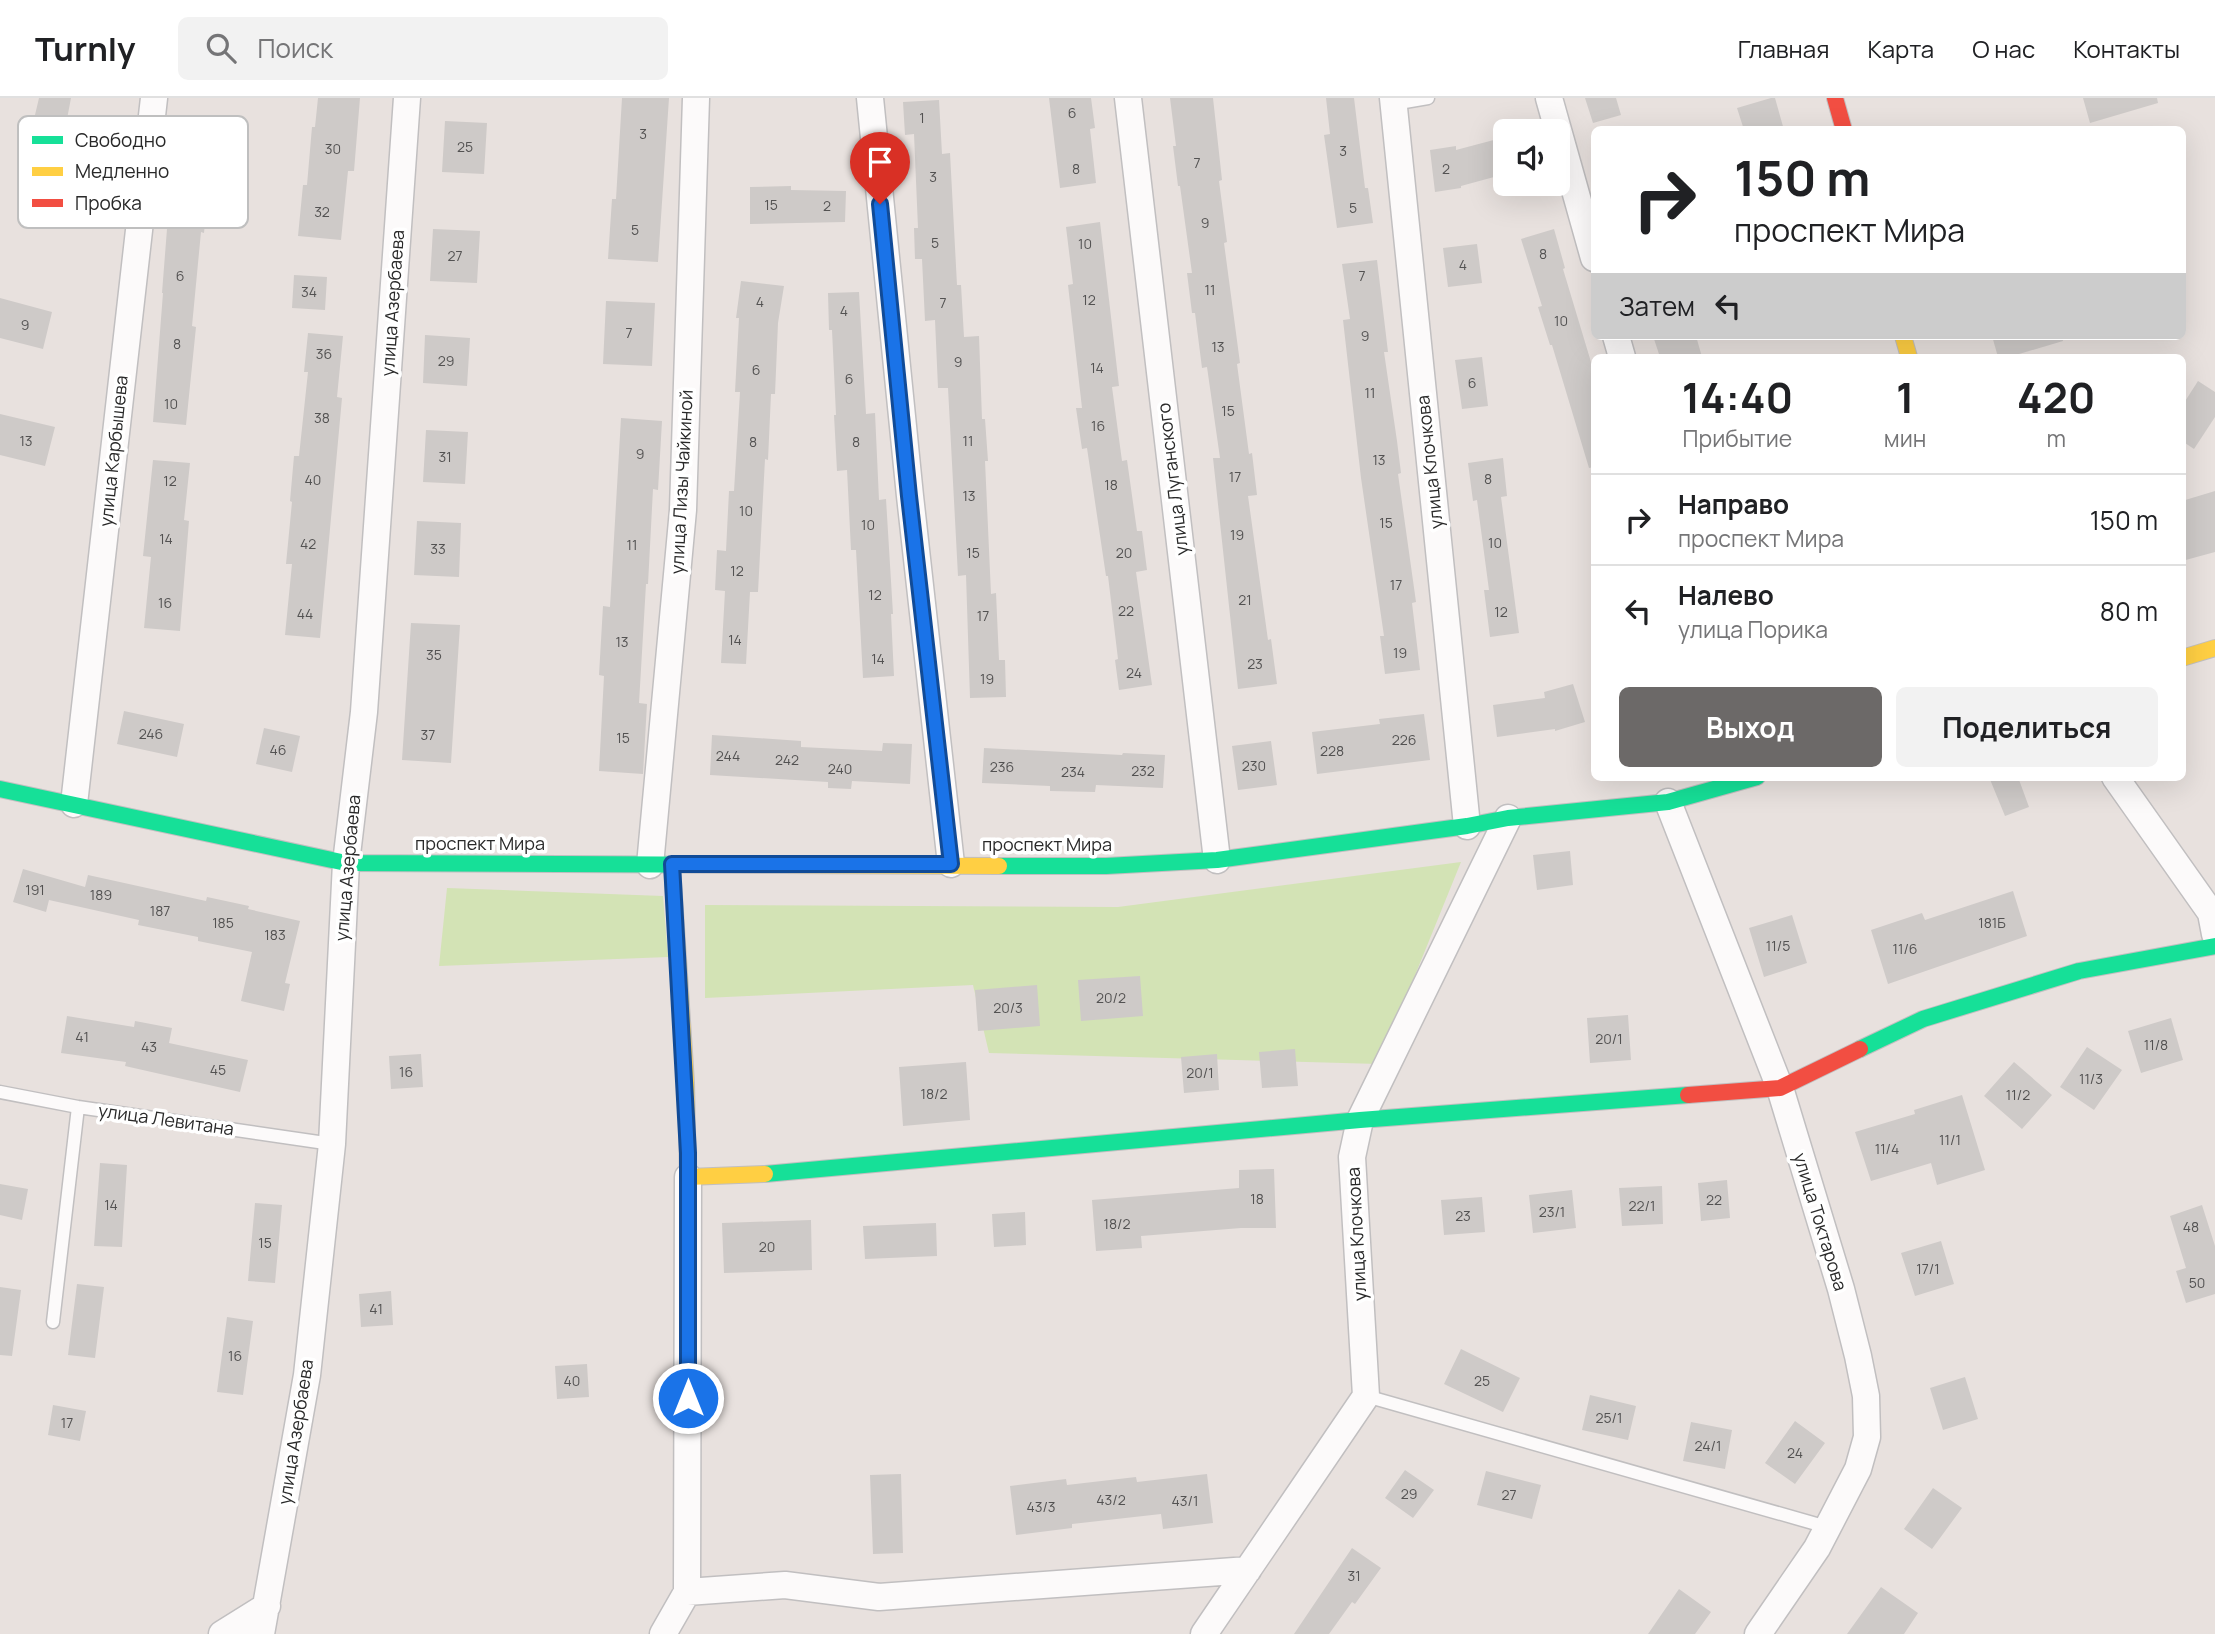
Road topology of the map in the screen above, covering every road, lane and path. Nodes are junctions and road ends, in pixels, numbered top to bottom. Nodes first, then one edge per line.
1 (154, 98) edge
2 (407, 98) edge
3 (696, 98) edge
4 (870, 98) edge
5 (1128, 98) edge
6 (1428, 98) edge
7 (1549, 98) edge
8 (1835, 98) edge
9 (1393, 101) edge
10 (152, 116) edge
11 (1843, 126) edge
12 (139, 228) edge
13 (1591, 247) edge
14 (2215, 648) edge
15 (2186, 658) edge
16 (1736, 781) edge
17 (2118, 781) edge
18 (0, 789) edge
19 (1668, 802) junction
20 (74, 804) junction
21 (1507, 818) junction
22 (1467, 826) junction
23 (1217, 860) junction
24 (346, 863) junction
25 (951, 864) junction
26 (661, 865) junction
27 (2215, 934) edge
28 (2215, 946) edge
29 (1780, 1088) junction
30 (0, 1091) edge
31 (78, 1107) junction
32 (1360, 1121) junction
33 (332, 1144) junction
34 (688, 1177) junction
35 (53, 1322) dead end
36 (1366, 1396) junction
37 (1828, 1527) junction
38 (1248, 1570) junction
39 (687, 1592) junction
40 (267, 1606) junction
41 (222, 1634) edge
42 (261, 1634) edge
43 (663, 1634) edge
44 (1204, 1634) edge
45 (1758, 1634) edge

1 - 10 street, улица Карбышева
2 - 24 street, улица Азербаева
3 - 26 street, улица Лизы Чайкиной
4 - 25 street
5 - 23 street, улица Луганского
6 - 9 lane
7 - 13 street
8 - 11 street
9 - 22 street, улица Клочкова
12 - 20 street, улица Карбышева
14 - 15 street
16 - 19 street, проспект Мира
17 - 27 street
18 - 20 street, проспект Мира
19 - 21 street, проспект Мира
19 - 29 street, улица Токтарова
20 - 24 street, проспект Мира
21 - 22 street, проспект Мира
21 - 32 street, улица Клочкова
22 - 23 street, проспект Мира
23 - 25 street, проспект Мира
24 - 26 street, проспект Мира
24 - 33 street, улица Азербаева
25 - 26 street, проспект Мира
26 - 34 street
28 - 29 street
29 - 32 street
29 - 37 street, улица Токтарова
30 - 31 lane, улица Левитана
31 - 33 lane, улица Левитана
31 - 35 lane
32 - 34 street
32 - 36 street, улица Клочкова
33 - 40 street, улица Азербаева
34 - 39 street
36 - 37 lane
36 - 38 street
37 - 45 street, улица Токтарова
38 - 39 street
38 - 44 street
39 - 43 street
40 - 41 street
40 - 42 street, улица Азербаева

